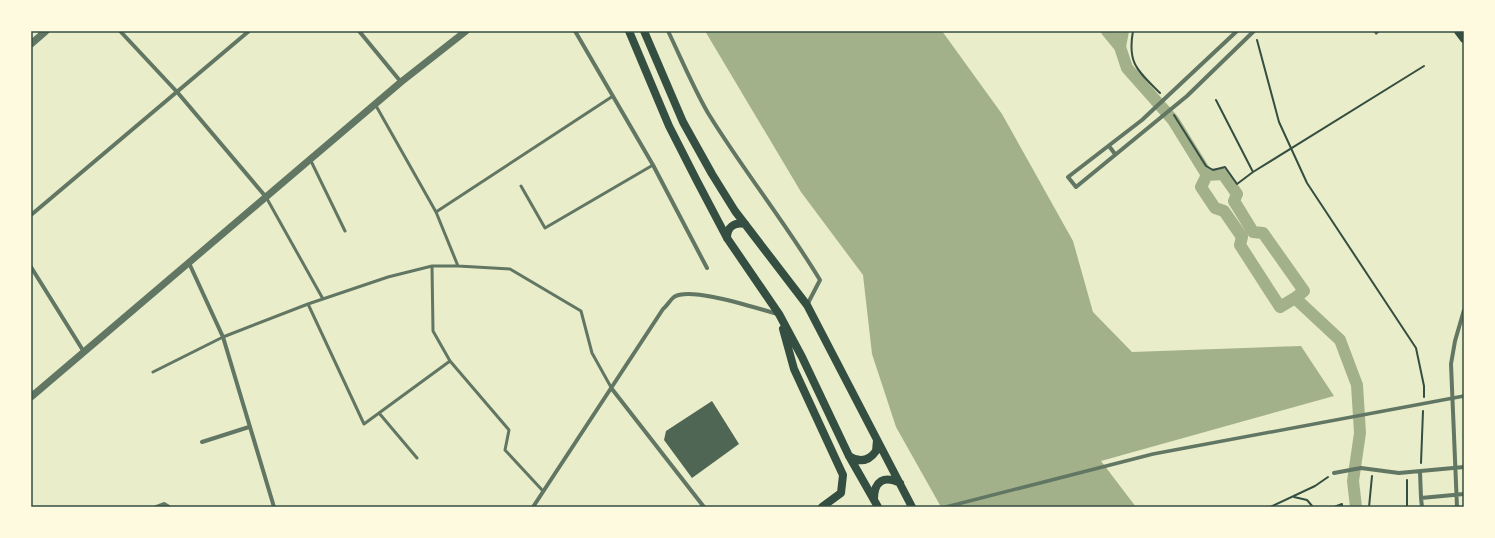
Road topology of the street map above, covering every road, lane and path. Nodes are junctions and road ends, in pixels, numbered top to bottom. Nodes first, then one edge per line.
1 (46, 31) edge
2 (120, 31) edge
3 (249, 31) edge
4 (359, 31) edge
5 (466, 31) edge
6 (575, 31) edge
7 (629, 31) edge
8 (644, 31) edge
9 (668, 31) edge
10 (1133, 31) edge
11 (1237, 31) edge
12 (1254, 31) edge
13 (1458, 31) edge
14 (1256, 39) dead end
15 (1464, 39) edge
16 (31, 44) edge
17 (1424, 66) dead end
18 (400, 82) junction
19 (178, 93) junction
20 (613, 96) junction
21 (1164, 99) dead end
22 (1216, 100) dead end
23 (375, 104) junction
24 (1171, 110) dead end
25 (1109, 146) junction
26 (1291, 148) junction
27 (1116, 154) junction
28 (310, 159) junction
29 (653, 165) junction
30 (1253, 172) junction
31 (521, 186) dead end
32 (266, 197) junction
33 (436, 212) junction
34 (31, 216) edge
35 (745, 224) junction
36 (345, 231) dead end
37 (727, 238) junction
38 (189, 263) junction
39 (432, 266) junction
40 (458, 266) junction
41 (31, 268) edge
42 (707, 268) dead end
43 (323, 299) junction
44 (308, 304) junction
45 (807, 305) junction
46 (1464, 310) edge
47 (779, 314) junction
48 (222, 337) junction
49 (84, 352) junction
50 (450, 361) junction
51 (153, 372) dead end
52 (612, 389) junction
53 (1464, 396) edge
54 (31, 397) edge
55 (1424, 402) dead end
56 (1423, 410) dead end
57 (379, 413) junction
58 (249, 427) junction
59 (877, 439) junction
60 (202, 442) dead end
61 (849, 456) junction
62 (417, 458) dead end
63 (1464, 467) edge
64 (1455, 468) junction
65 (1373, 469) junction
66 (1420, 472) junction
67 (1334, 473) joint
68 (1407, 473) junction
69 (900, 483) junction
70 (544, 491) junction
71 (1464, 494) edge
72 (1456, 495) junction
73 (1292, 496) junction
74 (1421, 498) junction
75 (876, 504) edge
76 (272, 506) edge
77 (156, 507) edge
78 (169, 507) edge
79 (533, 507) edge
80 (704, 507) edge
81 (822, 507) edge
82 (912, 507) edge
83 (946, 507) edge
84 (1270, 507) edge
85 (1313, 507) edge
86 (1334, 507) edge
87 (1342, 507) edge
88 (1368, 507) edge
89 (1408, 507) edge
90 (1422, 507) edge
91 (1457, 507) edge

1 - 16 street
2 - 19 street
3 - 19 street
4 - 18 street
5 - 18 street
6 - 20 street
7 - 37 main road
8 - 35 main road
9 - 45 street
10 - 21 path
11 - 25 street
12 - 27 street
13 - 15 main road
14 - 26 path
17 - 26 path
18 - 23 street
19 - 32 street
19 - 34 street
20 - 29 street
20 - 33 lane
22 - 30 path
23 - 28 street
23 - 33 lane
24 - 30 path
25 - 27 street
25 - 27 street
26 - 30 path
26 - 55 path
28 - 32 street
28 - 36 lane
29 - 31 lane
29 - 42 street
32 - 38 street
32 - 43 lane
33 - 40 lane
35 - 37 main road
35 - 45 main road
37 - 47 main road
38 - 48 street
38 - 49 street
39 - 40 lane
39 - 43 lane
39 - 50 lane
40 - 52 lane
41 - 49 street
43 - 44 lane
44 - 48 lane
44 - 57 lane
45 - 59 main road
46 - 64 street
47 - 52 street
47 - 61 main road
47 - 81 main road
48 - 51 lane
48 - 58 street
49 - 54 street
50 - 57 lane
50 - 70 lane
52 - 70 street
52 - 80 street
53 - 83 street
56 - 66 path
57 - 62 lane
58 - 60 street
58 - 76 street
59 - 61 main road
59 - 69 main road
61 - 75 main road
63 - 64 street
64 - 66 street
64 - 72 street
65 - 67 street
65 - 68 street
65 - 88 path
66 - 68 street
66 - 74 street
67 - 73 path
68 - 89 path
69 - 75 main road
69 - 82 main road
70 - 79 street
71 - 72 street
72 - 74 street
72 - 91 street
73 - 84 path
73 - 85 path
74 - 90 street
77 - 78 street
86 - 87 path

